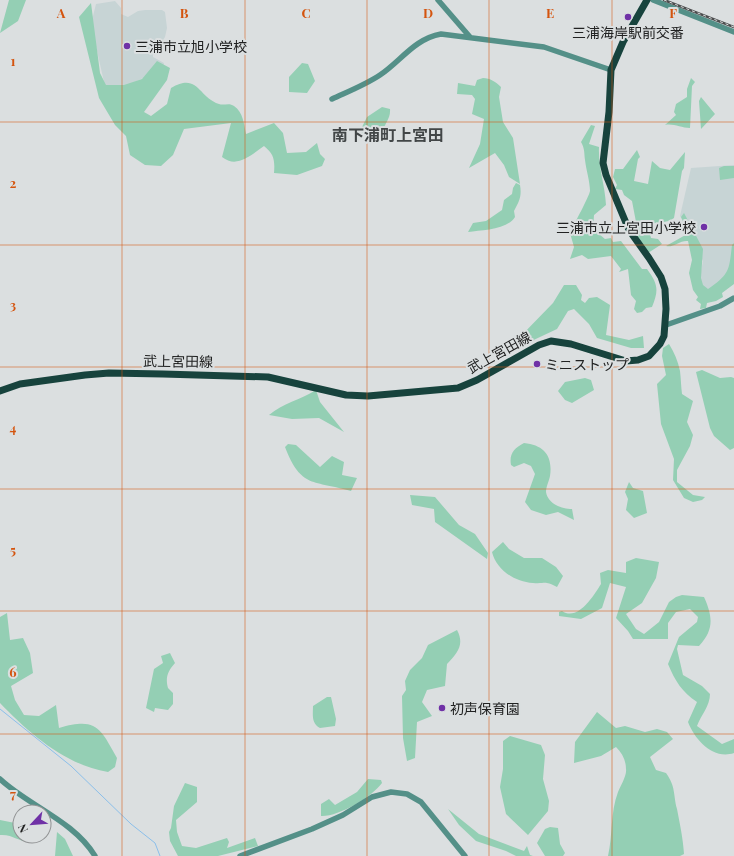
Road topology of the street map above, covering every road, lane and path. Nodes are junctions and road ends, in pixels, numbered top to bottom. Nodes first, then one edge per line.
1 (438, 0) edge
2 (647, 0) edge
3 (654, 0) edge
4 (734, 32) edge
5 (470, 37) junction
6 (611, 70) junction
7 (332, 99) dead end
8 (734, 298) edge
9 (666, 325) junction
10 (0, 391) edge
11 (0, 779) edge
12 (95, 856) edge
13 (240, 856) edge
14 (465, 856) edge

1 - 5 street
2 - 6 main road, 武上宮田線
3 - 4 street
5 - 6 street
5 - 7 street
6 - 9 main road, 武上宮田線
8 - 9 street
9 - 10 main road, 武上宮田線
11 - 12 street
13 - 14 street

